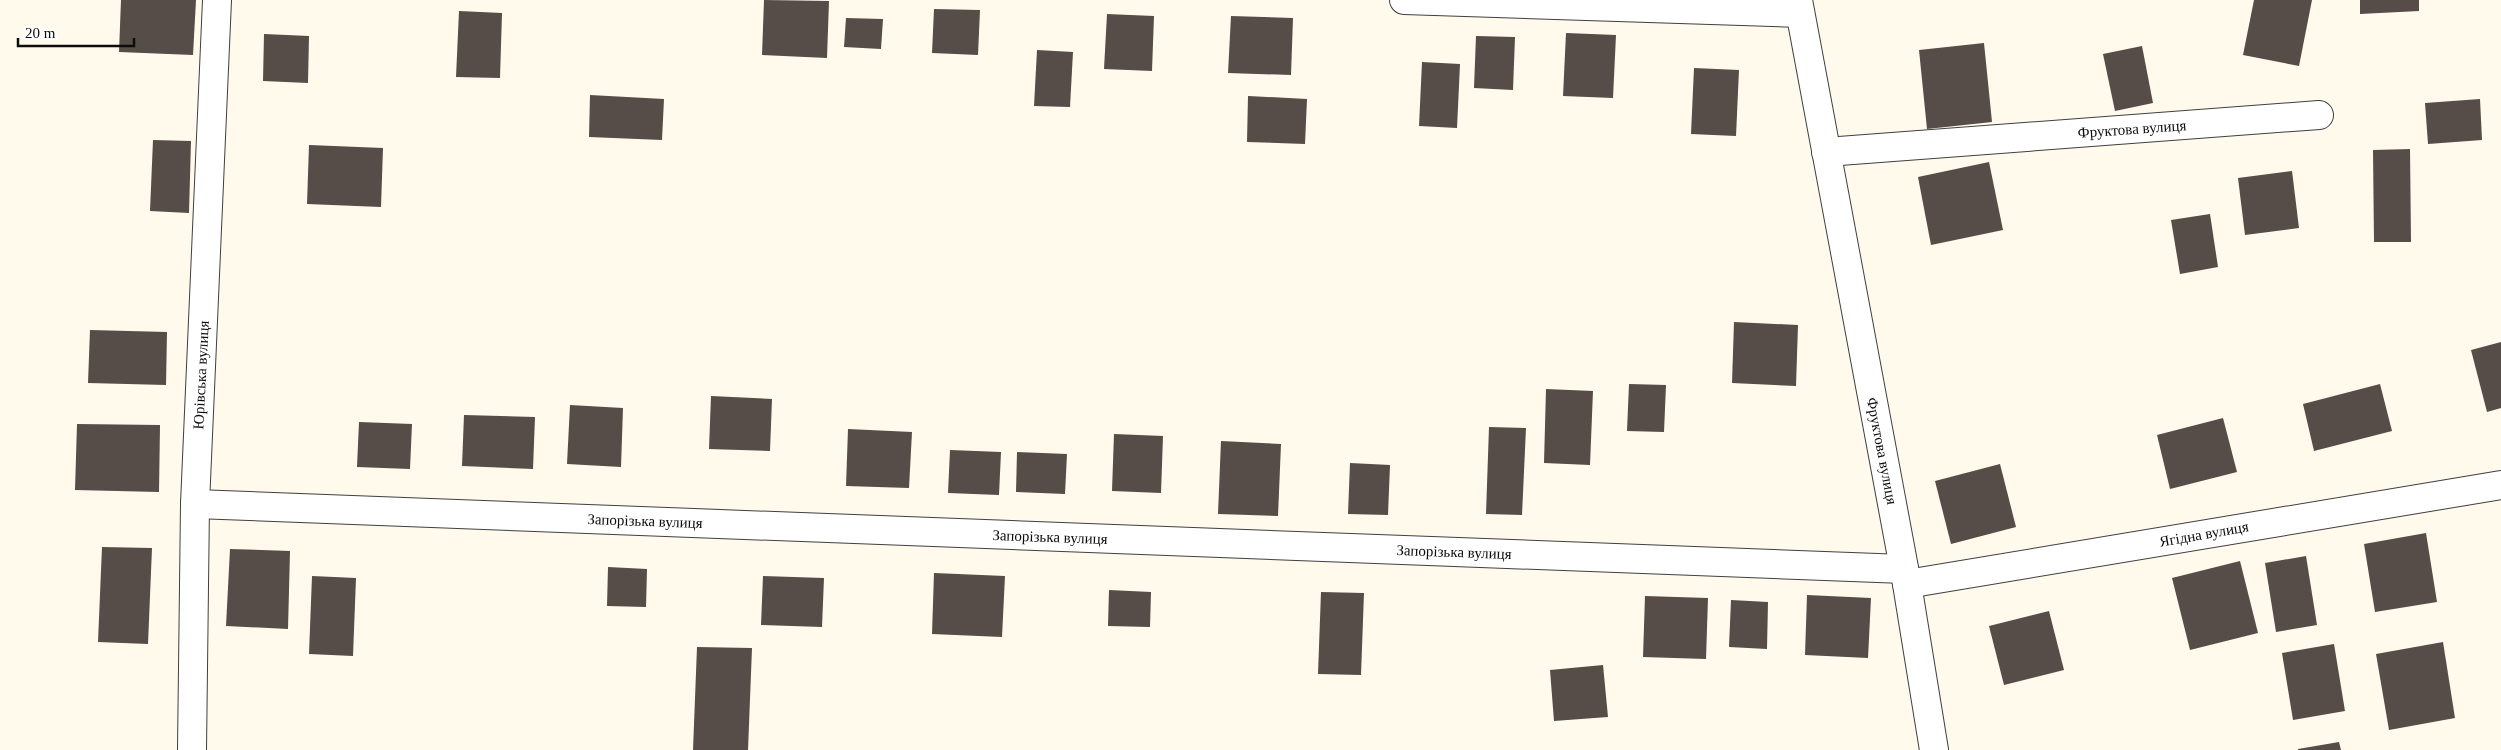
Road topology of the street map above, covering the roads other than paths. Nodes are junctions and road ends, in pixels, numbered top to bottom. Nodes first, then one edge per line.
1 (217, 0) edge
2 (1404, 0) edge
3 (1799, 7) edge
4 (2319, 115) dead end
5 (1826, 152) junction
6 (2501, 485) edge
7 (195, 504) junction
8 (1906, 577) junction
9 (192, 750) edge
10 (1934, 750) edge

1 - 7 street, Юрівська вулиця
2 - 3 street
3 - 5 street, Фруктова вулиця
4 - 5 street, Фруктова вулиця
5 - 8 street, Фруктова вулиця
6 - 8 street, Ягідна вулиця
7 - 8 street, Запорізька вулиця
7 - 9 street, Юрівська вулиця
8 - 10 street, Фруктова вулиця

